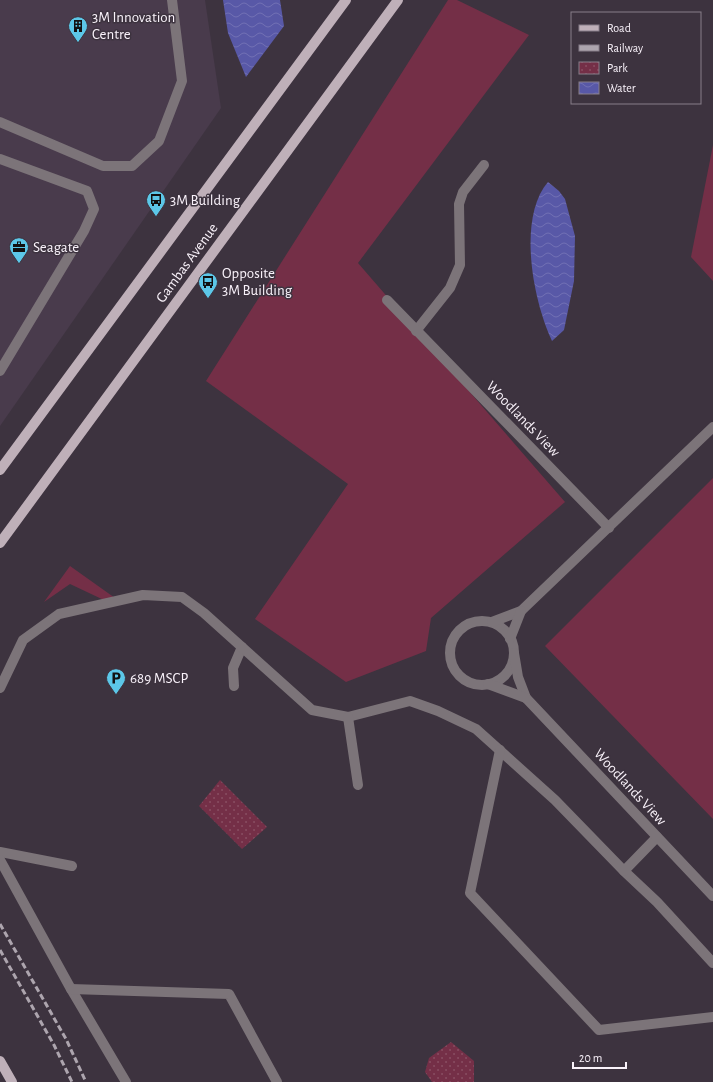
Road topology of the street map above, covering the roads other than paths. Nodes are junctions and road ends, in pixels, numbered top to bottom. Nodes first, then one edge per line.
1 (172, 0) edge
2 (346, 0) edge
3 (398, 0) edge
4 (0, 122) edge
5 (0, 159) edge
6 (484, 165) dead end
7 (387, 300) dead end
8 (416, 330) junction
9 (0, 371) edge
10 (712, 428) edge
11 (0, 470) edge
12 (609, 528) junction
13 (0, 543) edge
14 (521, 611) junction
15 (492, 622) junction
16 (510, 639) junction
17 (242, 647) junction
18 (514, 653) junction
19 (488, 684) junction
20 (234, 686) dead end
21 (0, 688) edge
22 (526, 698) junction
23 (348, 716) junction
24 (500, 750) junction
25 (358, 785) dead end
26 (657, 837) junction
27 (0, 852) edge
28 (0, 860) edge
29 (72, 866) dead end
30 (624, 871) junction
31 (713, 896) edge
32 (713, 963) edge
33 (71, 989) junction
34 (713, 1017) edge
35 (0, 1061) edge
36 (12, 1082) edge
37 (126, 1082) edge
38 (277, 1082) edge

1 - 4 street
2 - 11 main road, Gambas Avenue
3 - 13 main road, Gambas Avenue
5 - 9 street
6 - 8 street
7 - 8 street, Woodlands View
8 - 12 street, Woodlands View
10 - 12 street, Woodlands View
12 - 14 street, Woodlands View
14 - 15 street, Woodlands View
14 - 16 street, Woodlands View
15 - 16 street, Woodlands View
15 - 19 street, Woodlands View
16 - 18 street, Woodlands View
17 - 20 street
17 - 21 street
17 - 23 street
18 - 19 street
18 - 22 street, Woodlands View
19 - 22 street, Woodlands View
22 - 26 street, Woodlands View
23 - 24 street
23 - 25 street
24 - 30 street
24 - 34 street
26 - 30 street
26 - 31 street, Woodlands View
27 - 29 street
28 - 33 street
30 - 32 street
33 - 37 street
33 - 38 street
35 - 36 main road

